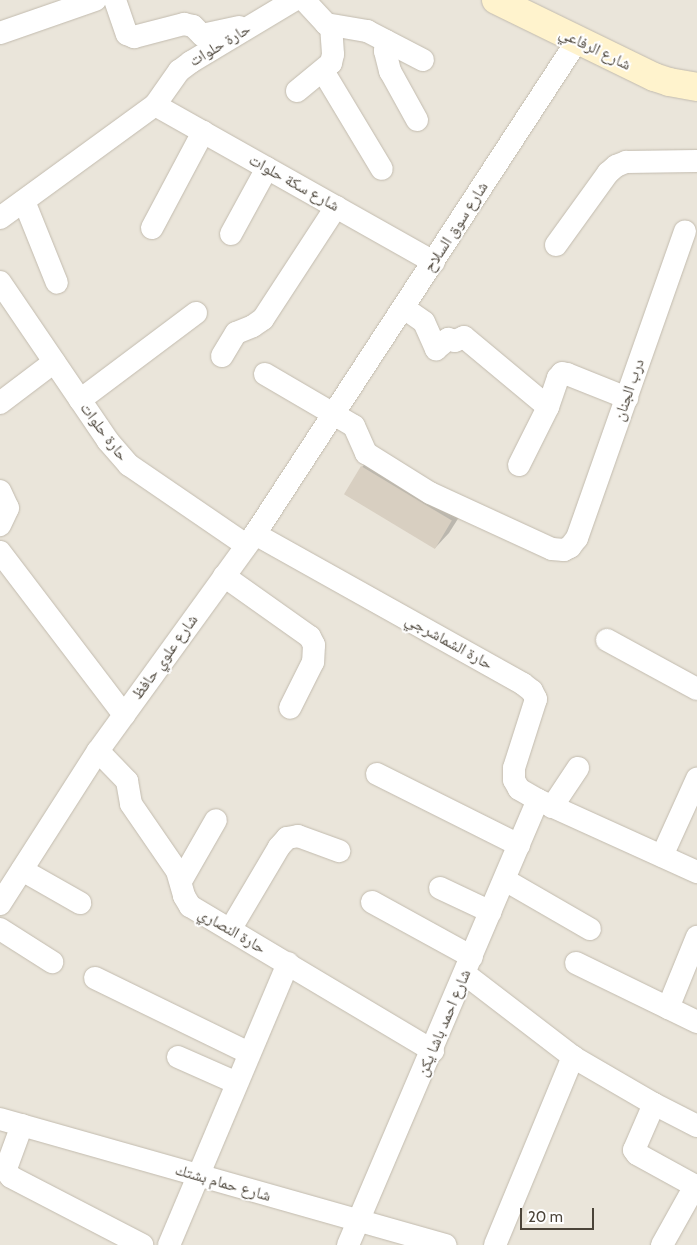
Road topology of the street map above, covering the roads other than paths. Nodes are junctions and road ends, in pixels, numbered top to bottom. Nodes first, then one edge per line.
1 (94, 0) edge
2 (115, 0) edge
3 (294, 0) edge
4 (304, 0) edge
5 (496, 0) edge
6 (257, 23) junction
7 (331, 26) junction
8 (0, 33) edge
9 (386, 41) junction
10 (577, 41) junction
11 (423, 60) dead end
12 (323, 71) junction
13 (697, 87) edge
14 (297, 91) dead end
15 (155, 105) junction
16 (417, 120) dead end
17 (203, 132) junction
18 (697, 161) edge
19 (267, 168) junction
20 (382, 169) dead end
21 (24, 201) junction
22 (336, 207) junction
23 (0, 218) edge
24 (152, 228) dead end
25 (685, 230) dead end
26 (231, 234) dead end
27 (556, 245) dead end
28 (434, 262) junction
29 (0, 282) edge
30 (57, 283) dead end
31 (404, 308) junction
32 (196, 313) dead end
33 (222, 356) dead end
34 (54, 362) junction
35 (265, 374) dead end
36 (627, 398) junction
37 (80, 400) junction
38 (0, 403) edge
39 (548, 407) junction
40 (333, 412) junction
41 (519, 465) dead end
42 (0, 491) edge
43 (0, 524) edge
44 (251, 539) junction
45 (0, 552) edge
46 (224, 576) junction
47 (607, 640) dead end
48 (697, 689) edge
49 (290, 708) dead end
50 (124, 715) junction
51 (98, 751) junction
52 (578, 768) dead end
53 (376, 774) dead end
54 (697, 779) edge
55 (545, 804) junction
56 (216, 820) dead end
57 (519, 845) junction
58 (339, 851) dead end
59 (662, 856) junction
60 (697, 872) edge
61 (11, 877) edge
62 (505, 880) junction
63 (181, 881) junction
64 (440, 888) dead end
65 (372, 902) dead end
66 (80, 903) dead end
67 (0, 904) edge
68 (491, 912) junction
69 (0, 929) edge
70 (590, 929) dead end
71 (230, 930) junction
72 (697, 937) edge
73 (52, 962) dead end
74 (288, 963) junction
75 (576, 963) dead end
76 (469, 965) junction
77 (95, 978) dead end
78 (668, 1008) junction
79 (697, 1022) edge
80 (433, 1051) junction
81 (249, 1053) junction
82 (178, 1057) dead end
83 (573, 1057) junction
84 (237, 1083) junction
85 (654, 1104) junction
86 (0, 1119) edge
87 (22, 1125) junction
88 (697, 1126) edge
89 (197, 1176) junction
90 (696, 1186) edge
91 (359, 1222) junction
92 (142, 1245) edge
93 (168, 1245) edge
94 (348, 1245) edge
95 (446, 1245) edge
96 (495, 1245) edge
97 (662, 1245) edge

1 - 8 street
2 - 6 street
3 - 6 street, حارة حلوات
4 - 7 street
5 - 10 main road, شارع الرفاعي
6 - 15 street, حارة حلوات
7 - 9 street
7 - 12 street
9 - 11 street
9 - 16 street
10 - 13 main road, شارع الرفاعي
10 - 28 street, شارع سوق السلاح
12 - 14 street
12 - 20 street
15 - 17 street, شارع سكة حلوات
15 - 21 street, حارة حلوات
17 - 19 street, شارع سكة حلوات
17 - 24 street
18 - 27 street
19 - 22 street, شارع سكة حلوات
19 - 26 street
21 - 23 street, حارة حلوات
21 - 30 street
22 - 28 street, شارع سكة حلوات
22 - 33 street
25 - 36 street, درب الجنان
28 - 31 street, شارع سوق السلاح
29 - 34 street, حارة حلوات
31 - 39 street
31 - 40 street, شارع سوق السلاح
32 - 37 street
34 - 37 street, حارة حلوات
34 - 38 street
35 - 40 street
36 - 39 street
36 - 40 street, درب الجنان
37 - 44 street, حارة حلوات
39 - 41 street
40 - 44 street, شارع علوي حافظ
42 - 43 street
44 - 46 street, شارع علوي حافظ
44 - 55 street, حارة الشماشرجي
45 - 50 street
46 - 49 street
46 - 50 street, شارع علوي حافظ
47 - 48 street
50 - 51 street, شارع علوي حافظ
51 - 61 street, شارع علوي حافظ
51 - 63 street, حارة النصاري
52 - 55 street, شارع احمد باشا يكن
53 - 57 street
54 - 59 street
55 - 57 street, شارع احمد باشا يكن
55 - 59 street
56 - 63 street
57 - 62 street, شارع احمد باشا يكن
58 - 71 street
59 - 60 street
61 - 66 street
61 - 67 street, شارع علوي حافظ
62 - 68 street, شارع احمد باشا يكن
62 - 70 street
63 - 71 street, حارة النصاري
64 - 68 street
65 - 76 street
68 - 76 street, شارع احمد باشا يكن
69 - 73 street
71 - 74 street, حارة النصاري
72 - 78 street
74 - 80 street, حارة النصاري
74 - 81 street
75 - 78 street
76 - 80 street, شارع احمد باشا يكن
76 - 83 street
77 - 81 street
78 - 79 street
80 - 91 street, شارع احمد باشا يكن
81 - 84 street
82 - 84 street
83 - 85 street
83 - 96 street
84 - 89 street
85 - 88 street
85 - 90 street
86 - 87 street, شارع حمام بشتك
87 - 89 street, شارع حمام بشتك
87 - 92 street
89 - 91 street, شارع حمام بشتك
89 - 93 street
90 - 97 street
91 - 94 street, شارع احمد باشا يكن
91 - 95 street, شارع حمام بشتك

